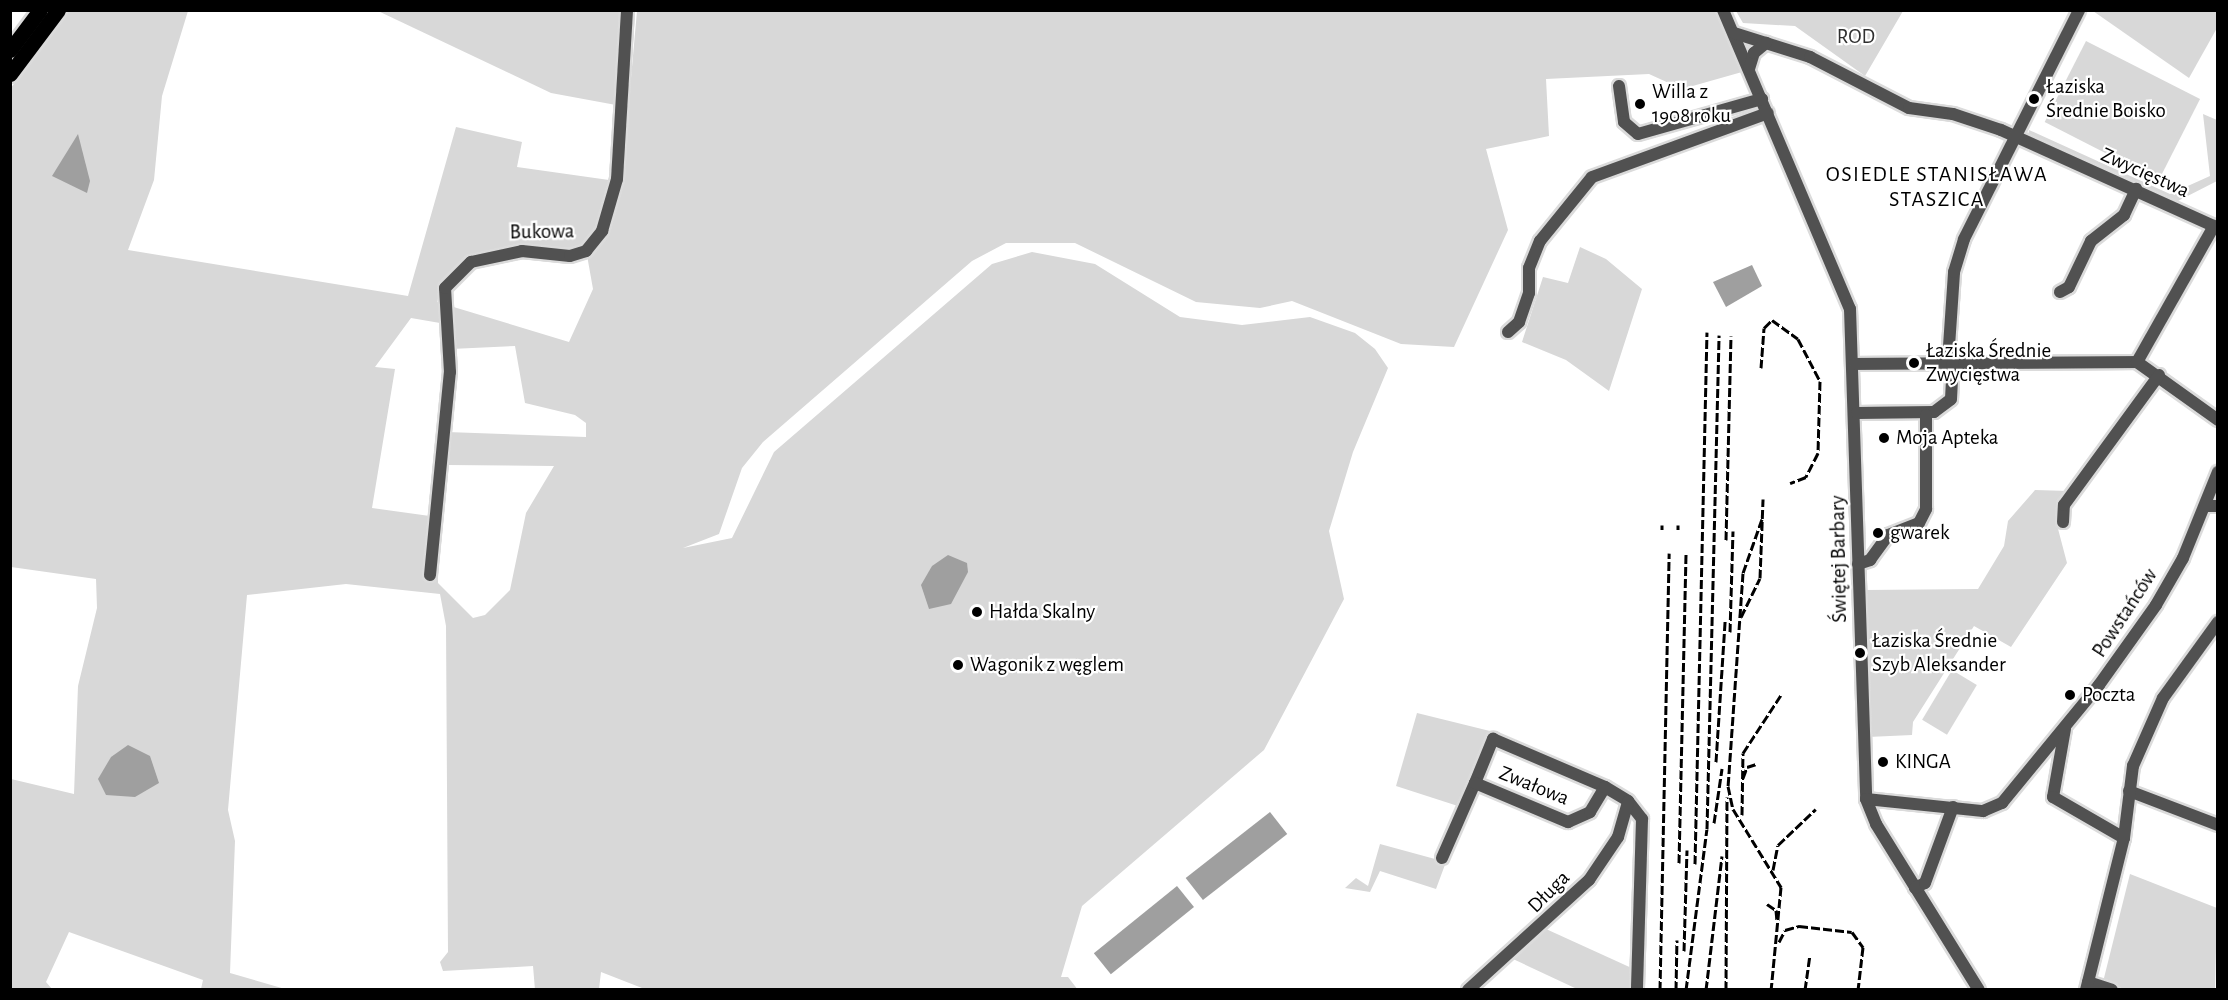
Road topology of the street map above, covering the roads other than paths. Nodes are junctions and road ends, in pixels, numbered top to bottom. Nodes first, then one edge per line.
1 (40, 10) edge
2 (58, 10) edge
3 (627, 10) edge
4 (1724, 10) edge
5 (2079, 10) edge
6 (1734, 33) junction
7 (1766, 43) junction
8 (10, 50) edge
9 (1749, 69) junction
10 (10, 74) edge
11 (1619, 86) dead end
12 (1762, 99) junction
13 (1768, 113) junction
14 (2015, 136) junction
15 (2136, 189) junction
16 (2060, 292) dead end
17 (1508, 332) dead end
18 (1950, 361) junction
19 (2137, 362) junction
20 (1855, 364) junction
21 (2159, 375) junction
22 (1857, 413) junction
23 (1926, 415) junction
24 (2217, 420) edge
25 (2217, 472) edge
26 (2211, 506) edge
27 (2062, 522) dead end
28 (1858, 564) junction
29 (430, 575) dead end
30 (2217, 625) edge
31 (2066, 725) junction
32 (1475, 783) junction
33 (1605, 787) junction
34 (2129, 791) junction
35 (1866, 799) junction
36 (1628, 801) junction
37 (1953, 807) junction
38 (2217, 825) edge
39 (2118, 836) junction
40 (1442, 858) dead end
41 (1920, 885) junction
42 (2087, 986) edge
43 (1468, 990) edge
44 (1637, 990) edge
45 (1978, 990) edge
46 (2112, 990) edge

1 - 8 main road
2 - 10 main road
3 - 29 street, Bukowa
4 - 6 street, Świętej Barbary
5 - 14 street
6 - 7 street, Zwycięstwa
6 - 9 street, Świętej Barbary
7 - 9 street
7 - 14 street, Zwycięstwa
9 - 12 street, Świętej Barbary
11 - 12 street
12 - 13 street, Świętej Barbary
13 - 17 street
13 - 20 street, Świętej Barbary
14 - 15 street, Zwycięstwa
14 - 18 street
15 - 16 street
15 - 19 street, Zwycięstwa
18 - 19 street
18 - 20 street
18 - 23 street
19 - 21 street
20 - 22 street, Świętej Barbary
21 - 24 street
21 - 27 street
22 - 23 street
22 - 28 street, Świętej Barbary
23 - 28 street
25 - 26 street, Powstańców
26 - 31 street, Powstańców
28 - 35 street, Świętej Barbary
30 - 34 street
31 - 37 street, Powstańców
31 - 39 street
32 - 33 street, Zwałowa
32 - 33 street
32 - 40 street, Zwałowa
33 - 36 street
34 - 38 street
34 - 39 street
35 - 37 street, Powstańców
35 - 41 street, Świętej Barbary
36 - 43 street, Długa
36 - 44 street
37 - 41 street
39 - 42 street
41 - 45 street, Świętej Barbary
42 - 46 street

